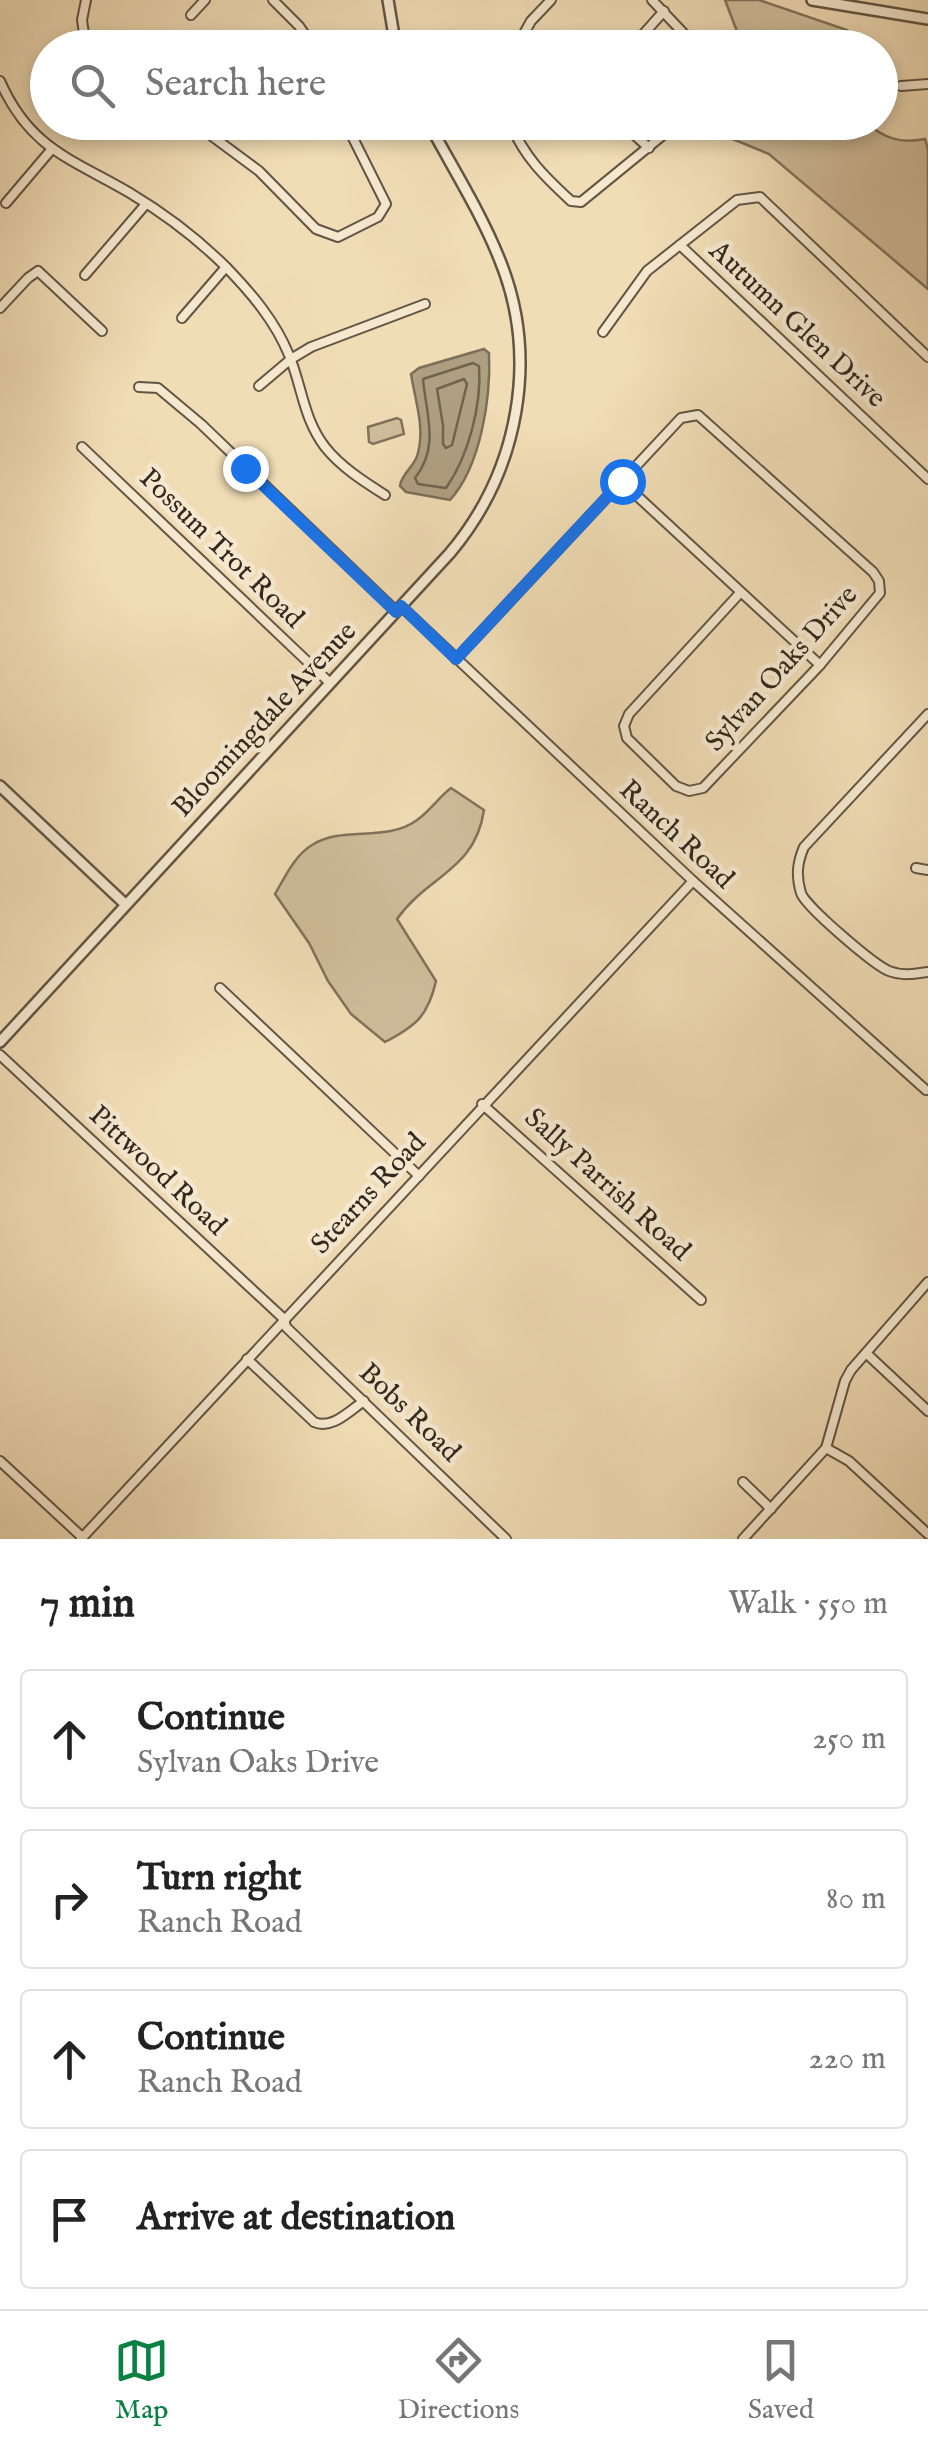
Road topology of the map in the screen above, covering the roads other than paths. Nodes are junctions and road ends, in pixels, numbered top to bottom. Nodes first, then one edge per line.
1 (86, 0) edge
2 (206, 0) edge
3 (273, 0) edge
4 (388, 0) edge
5 (551, 0) edge
6 (652, 0) edge
7 (812, 0) edge
8 (664, 11) junction
9 (191, 15) dead end
10 (926, 16) edge
11 (83, 30) edge
12 (302, 30) edge
13 (393, 30) edge
14 (526, 30) edge
15 (647, 30) edge
16 (681, 30) edge
17 (0, 82) edge
18 (928, 84) edge
19 (901, 86) dead end
20 (30, 129) edge
21 (42, 140) edge
22 (219, 140) edge
23 (354, 140) edge
24 (437, 140) edge
25 (517, 140) edge
26 (640, 140) edge
27 (658, 140) edge
28 (649, 148) junction
29 (52, 150) junction
30 (6, 203) dead end
31 (146, 204) junction
32 (680, 245) junction
33 (226, 268) junction
34 (85, 276) dead end
35 (426, 304) dead end
36 (0, 308) edge
37 (182, 318) dead end
38 (102, 331) dead end
39 (603, 332) dead end
40 (928, 358) edge
41 (291, 359) junction
42 (259, 386) dead end
43 (139, 387) dead end
44 (82, 447) dead end
45 (928, 480) edge
46 (622, 481) junction
47 (384, 495) dead end
48 (740, 593) junction
49 (398, 609) junction
50 (456, 659) junction
51 (820, 665) junction
52 (330, 683) junction
53 (928, 714) edge
54 (0, 786) edge
55 (916, 868) dead end
56 (928, 870) edge
57 (693, 881) junction
58 (125, 904) junction
59 (928, 972) edge
60 (220, 988) dead end
61 (0, 1042) edge
62 (0, 1055) edge
63 (926, 1090) edge
64 (482, 1104) junction
65 (420, 1176) junction
66 (928, 1282) edge
67 (701, 1300) dead end
68 (284, 1319) junction
69 (866, 1353) junction
70 (248, 1358) junction
71 (364, 1401) junction
72 (928, 1410) edge
73 (826, 1448) junction
74 (0, 1461) edge
75 (742, 1482) dead end
76 (771, 1509) junction
77 (928, 1534) edge
78 (82, 1538) edge
79 (506, 1539) edge
80 (743, 1539) edge

1 - 11 street
2 - 9 street
3 - 12 street
4 - 13 street
5 - 14 street
6 - 8 street
7 - 10 street
8 - 15 street
8 - 16 street
17 - 20 street
18 - 19 street
21 - 29 street
22 - 23 street
24 - 49 street, Bloomingdale Avenue
25 - 28 street
26 - 28 street
27 - 28 street
29 - 30 street
29 - 31 street
31 - 33 street
31 - 34 street
32 - 39 street
32 - 40 street
32 - 45 street, Autumn Glen Drive
33 - 37 street
33 - 41 street
35 - 41 street
36 - 38 street
41 - 42 street
41 - 47 street
43 - 49 street, Ranch Road
44 - 52 street, Possum Trot Road
46 - 48 street
46 - 50 street, Sylvan Oaks Drive
46 - 51 street, Sylvan Oaks Drive
48 - 51 street
48 - 51 street, Sylvan Oaks Drive
49 - 50 street, Ranch Road
49 - 52 street, Bloomingdale Avenue
50 - 57 street, Ranch Road
52 - 58 street, Bloomingdale Avenue
53 - 59 street
54 - 58 street
55 - 56 street
57 - 63 street, Ranch Road
57 - 64 street, Stearns Road
58 - 61 street, Bloomingdale Avenue
60 - 65 street
62 - 68 street, Pittwood Road
64 - 65 street, Stearns Road
64 - 67 street, Sally Parrish Road
65 - 68 street, Stearns Road
66 - 69 street
68 - 70 street, Stearns Road
68 - 71 street, Bobs Road
69 - 72 street
69 - 73 street
70 - 71 street
70 - 78 street, Stearns Road
71 - 79 street, Bobs Road
73 - 76 street
73 - 77 street
74 - 78 street
75 - 76 street
76 - 80 street

